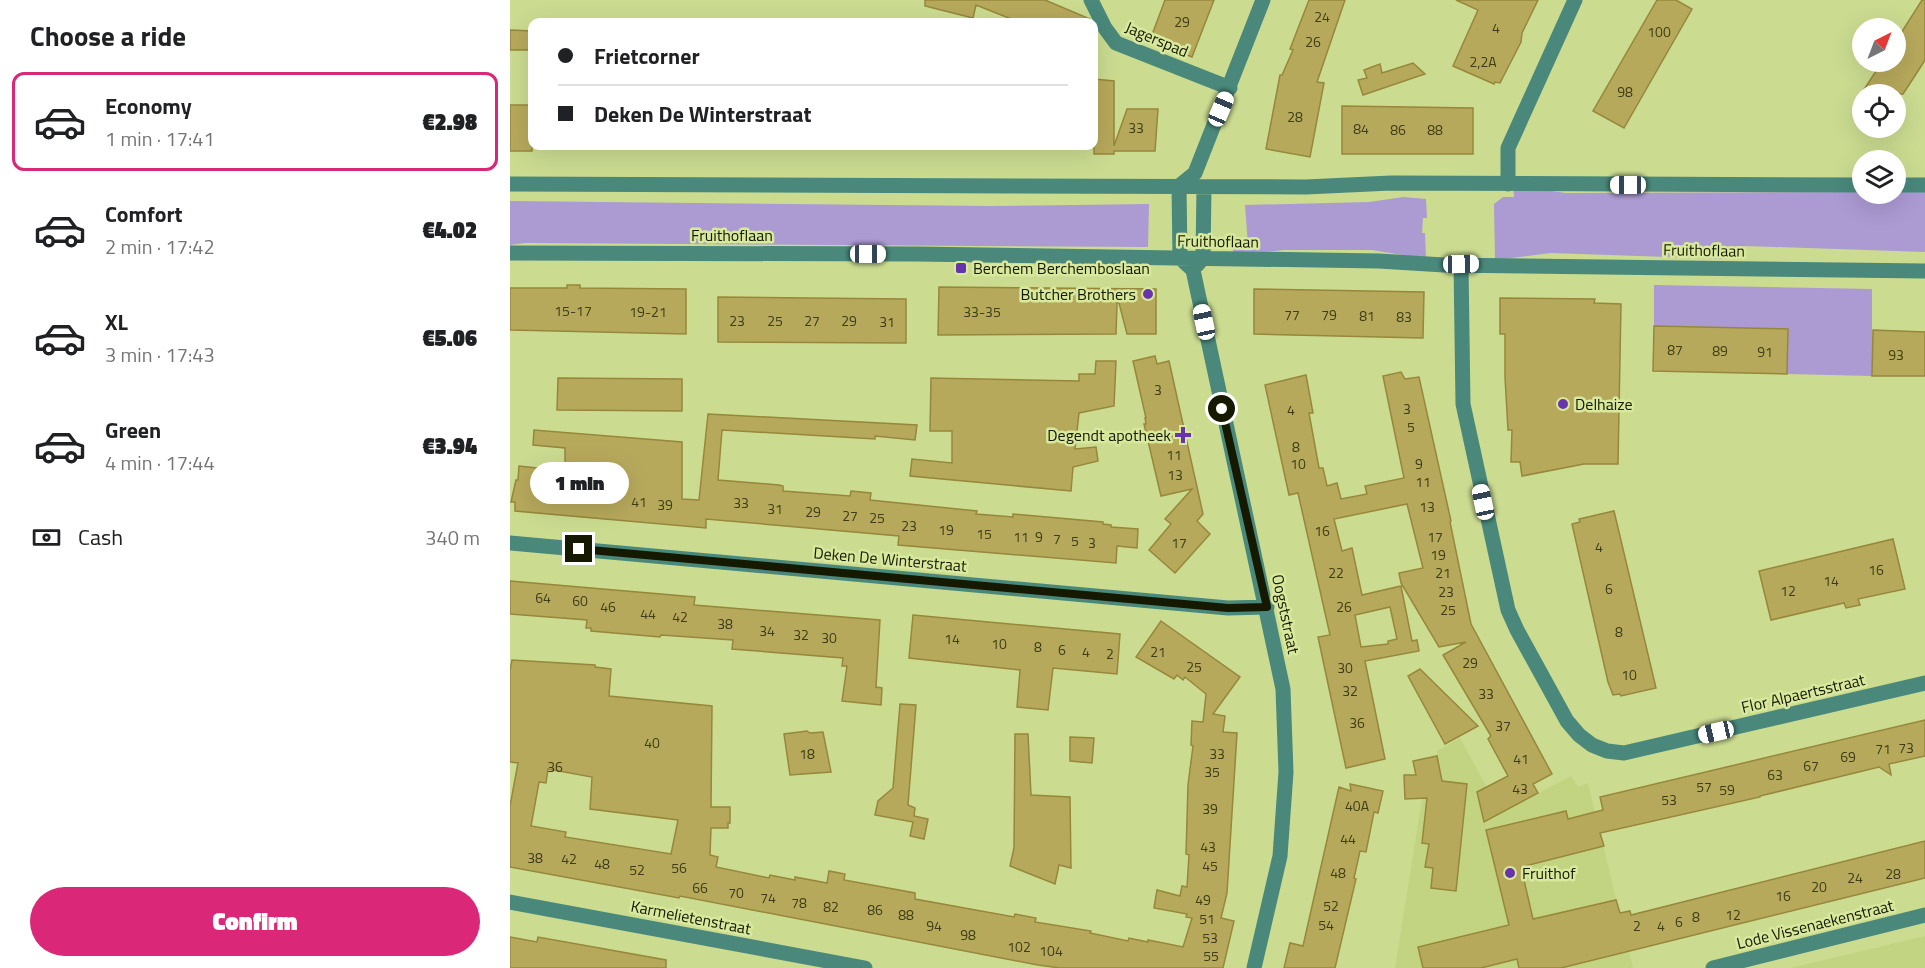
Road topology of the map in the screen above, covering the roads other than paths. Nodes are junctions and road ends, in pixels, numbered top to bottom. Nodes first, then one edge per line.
1 (1091, 0) edge
2 (1263, 0) edge
3 (1575, 0) edge
4 (1230, 88) junction
5 (1195, 173) junction
6 (510, 184) edge
7 (1508, 184) junction
8 (1906, 185) edge
9 (1925, 185) edge
10 (1179, 186) junction
11 (1852, 186) edge
12 (1204, 187) junction
13 (510, 253) edge
14 (1180, 258) junction
15 (1198, 264) junction
16 (1461, 264) junction
17 (1925, 271) edge
18 (510, 543) edge
19 (1267, 607) junction
20 (1925, 683) edge
21 (510, 902) edge
22 (1925, 915) edge
23 (865, 968) edge
24 (1254, 968) edge
25 (1713, 968) edge

1 - 4 street, Jagerspad
2 - 4 street
3 - 7 street
4 - 5 street
5 - 10 street
5 - 12 street
6 - 10 street
7 - 11 street
7 - 12 street
8 - 9 street
10 - 12 street
10 - 14 street
12 - 15 street, Oogststraat
13 - 14 street, Fruithoflaan
14 - 15 street, Fruithoflaan
15 - 16 street, Fruithoflaan
15 - 19 street, Oogststraat
16 - 17 street, Fruithoflaan
16 - 20 street, Flor Alpaertsstraat
18 - 19 street, Deken De Winterstraat
19 - 24 street, Oogststraat
21 - 23 street, Karmelietenstraat
22 - 25 street, Lode Vissenaekenstraat

